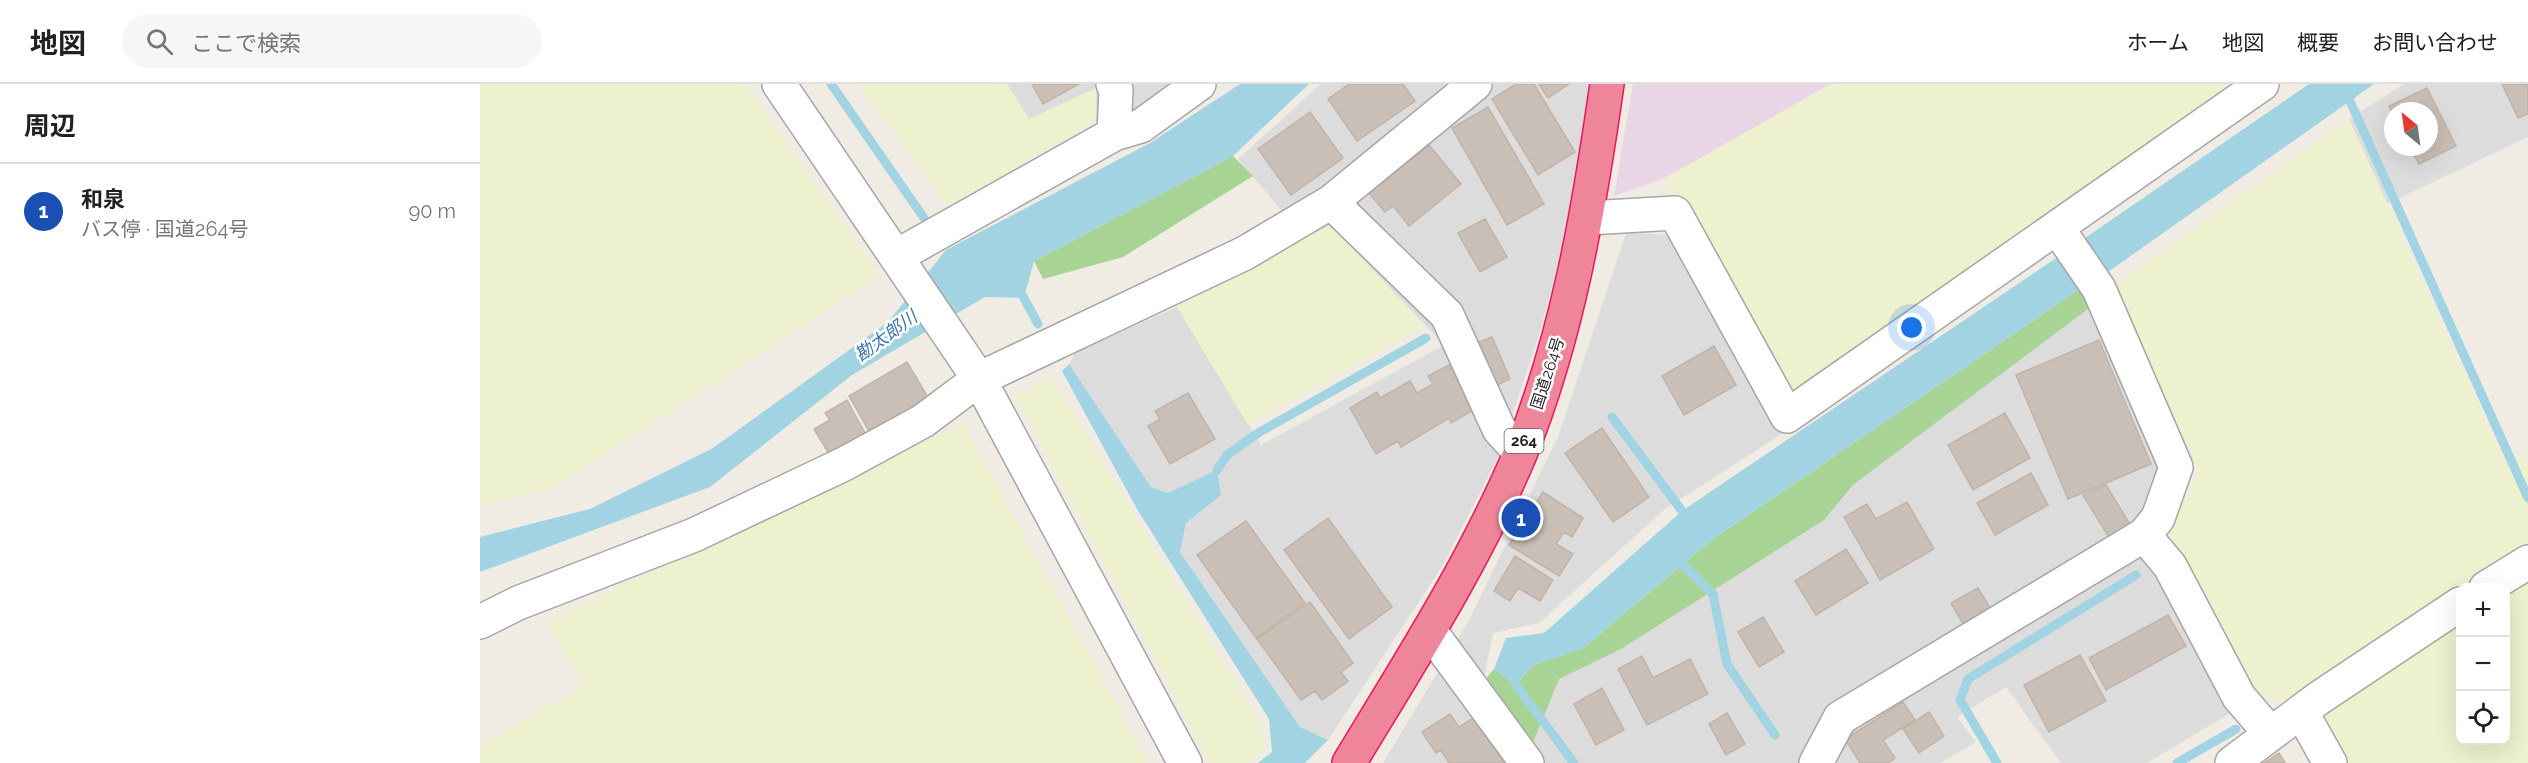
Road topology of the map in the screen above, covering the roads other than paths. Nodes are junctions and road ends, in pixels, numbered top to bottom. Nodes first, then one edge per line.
1 (779, 84) edge
2 (1113, 84) edge
3 (1199, 84) edge
4 (1475, 84) edge
5 (1607, 84) edge
6 (2262, 84) edge
7 (1114, 134) junction
8 (1331, 202) junction
9 (1588, 218) junction
10 (2058, 229) junction
11 (903, 264) junction
12 (979, 379) junction
13 (1520, 452) junction
14 (2144, 535) junction
15 (2528, 562) edge
16 (2494, 583) edge
17 (2456, 607) edge
18 (480, 622) edge
19 (1430, 631) junction
20 (2302, 713) junction
21 (2270, 733) junction
22 (1185, 763) edge
23 (1349, 763) edge
24 (1527, 763) edge
25 (1816, 763) edge
26 (2232, 763) edge
27 (2330, 763) edge

1 - 11 street
2 - 7 street
3 - 7 street
4 - 8 street
5 - 9 highway, 国道264号 / 264
6 - 10 street
7 - 11 street
8 - 12 street
8 - 13 street
9 - 10 street
9 - 13 highway, 国道264号 / 264
10 - 14 street
11 - 12 street
12 - 18 street
12 - 22 street
13 - 19 highway, 国道264号 / 264
14 - 21 street
14 - 25 street
15 - 16 street
17 - 20 street
19 - 23 highway, 国道264号 / 264
19 - 24 street
20 - 21 street
20 - 27 street
21 - 26 street

